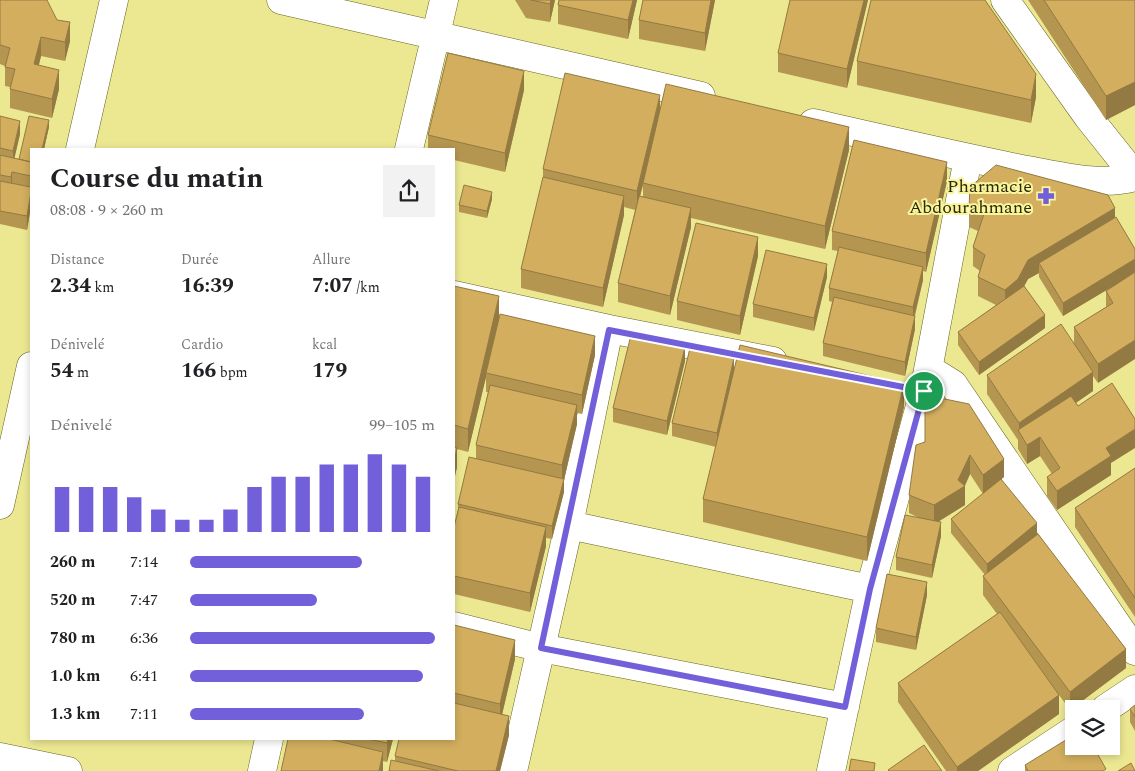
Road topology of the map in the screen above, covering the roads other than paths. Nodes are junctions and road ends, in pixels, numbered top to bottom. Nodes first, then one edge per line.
1 (114, 0) edge
2 (280, 0) edge
3 (444, 0) edge
4 (1005, 0) edge
5 (435, 35) junction
6 (726, 102) edge
7 (794, 118) edge
8 (80, 148) edge
9 (409, 148) edge
10 (968, 158) junction
11 (1135, 176) edge
12 (455, 295) edge
13 (609, 330) junction
14 (800, 367) edge
15 (30, 370) edge
16 (926, 380) junction
17 (896, 385) edge
18 (0, 505) edge
19 (569, 524) junction
20 (870, 589) junction
21 (455, 626) edge
22 (541, 648) junction
23 (1135, 651) edge
24 (1135, 689) edge
25 (1118, 700) edge
26 (845, 707) junction
27 (1065, 736) edge
28 (269, 740) edge
29 (0, 757) edge
30 (68, 771) edge
31 (262, 771) edge
32 (513, 771) edge
33 (831, 771) edge
34 (1012, 771) edge

1 - 8 street
2 - 5 street
3 - 5 street
4 - 11 street
5 - 6 street
5 - 9 street
7 - 10 street
10 - 11 street
10 - 16 street
12 - 13 street
13 - 14 street
13 - 19 street
15 - 18 street
16 - 17 street
16 - 20 street
16 - 23 street
19 - 20 street
19 - 22 street
20 - 26 street
21 - 22 street
22 - 26 street
22 - 32 street
24 - 25 street
26 - 33 street
27 - 34 street
28 - 31 street
29 - 30 street

